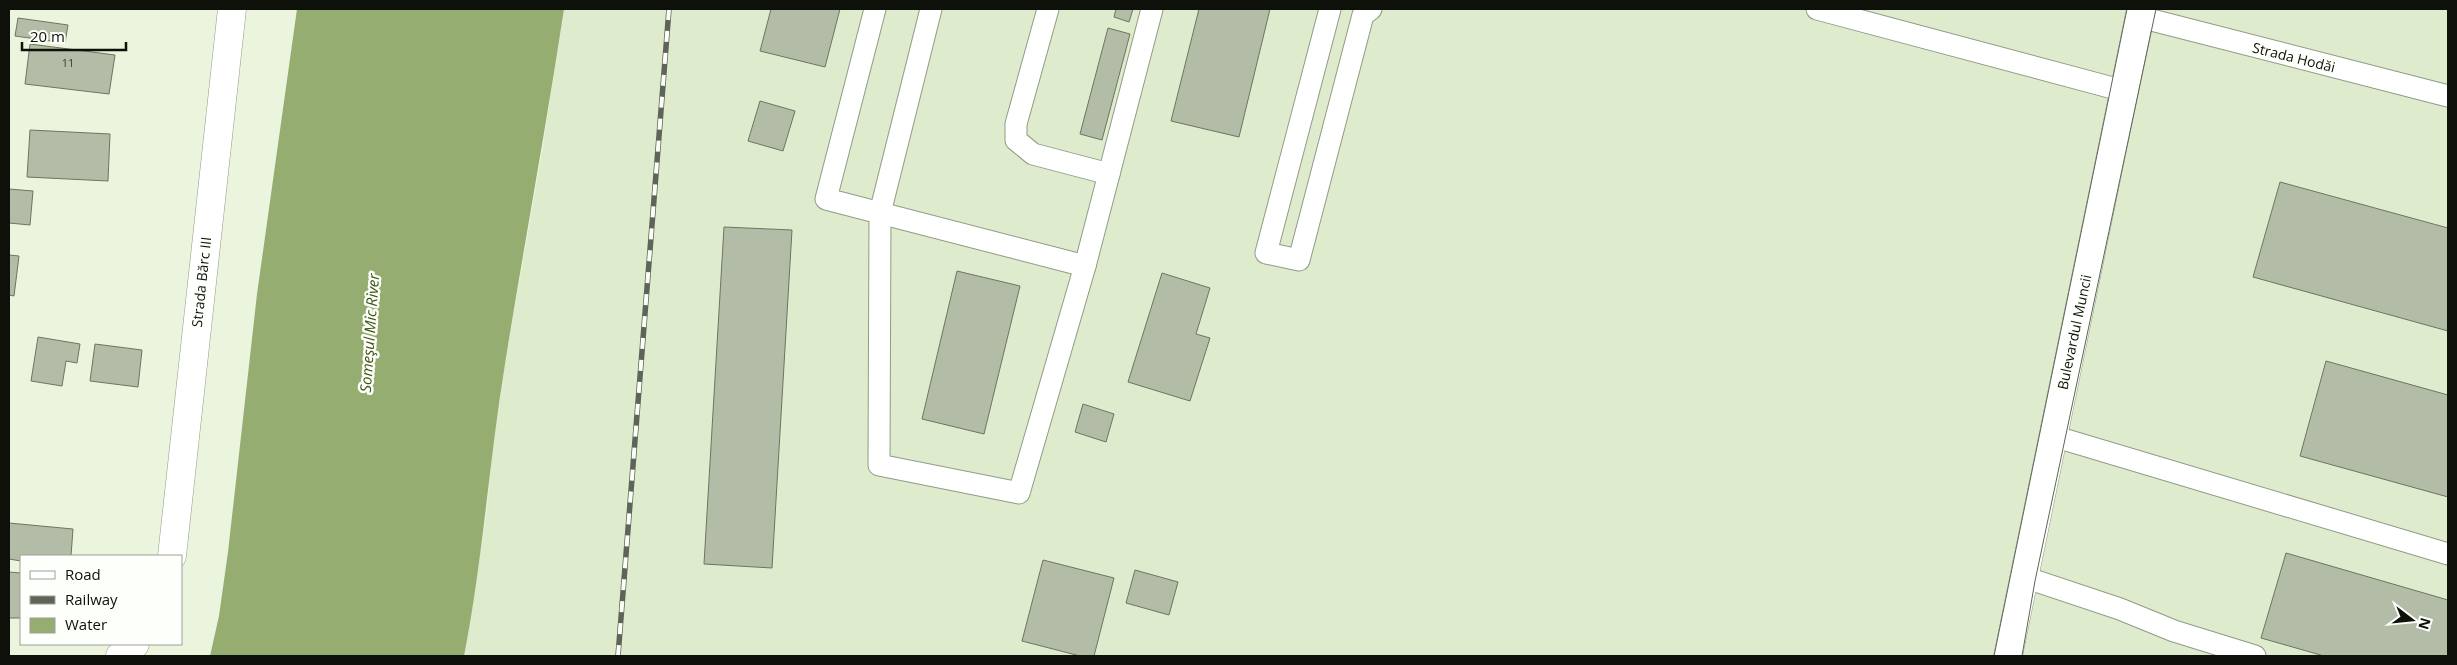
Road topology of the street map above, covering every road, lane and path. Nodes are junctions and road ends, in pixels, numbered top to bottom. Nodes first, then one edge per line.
1 (232, 9) edge
2 (876, 9) edge
3 (931, 9) edge
4 (1048, 9) edge
5 (1152, 9) edge
6 (1330, 9) edge
7 (1371, 9) edge
8 (1817, 9) edge
9 (2140, 13) edge
10 (2124, 91) junction
11 (2448, 96) edge
12 (1109, 174) junction
13 (880, 213) junction
14 (1085, 266) junction
15 (2053, 436) junction
16 (2448, 554) edge
17 (172, 555) edge
18 (2024, 577) junction
19 (2008, 656) edge
20 (2255, 656) edge

1 - 17 main road, Strada Bărc III
2 - 13 lane
3 - 13 lane
4 - 12 lane
5 - 12 lane
6 - 7 lane
8 - 10 lane
9 - 10 main road, Bulevardul Muncii
9 - 11 lane, Strada Hodăi
10 - 15 main road, Bulevardul Muncii
12 - 14 lane
13 - 14 lane
13 - 14 lane
15 - 16 lane
15 - 18 main road, Bulevardul Muncii
18 - 19 main road, Bulevardul Muncii
18 - 20 lane

